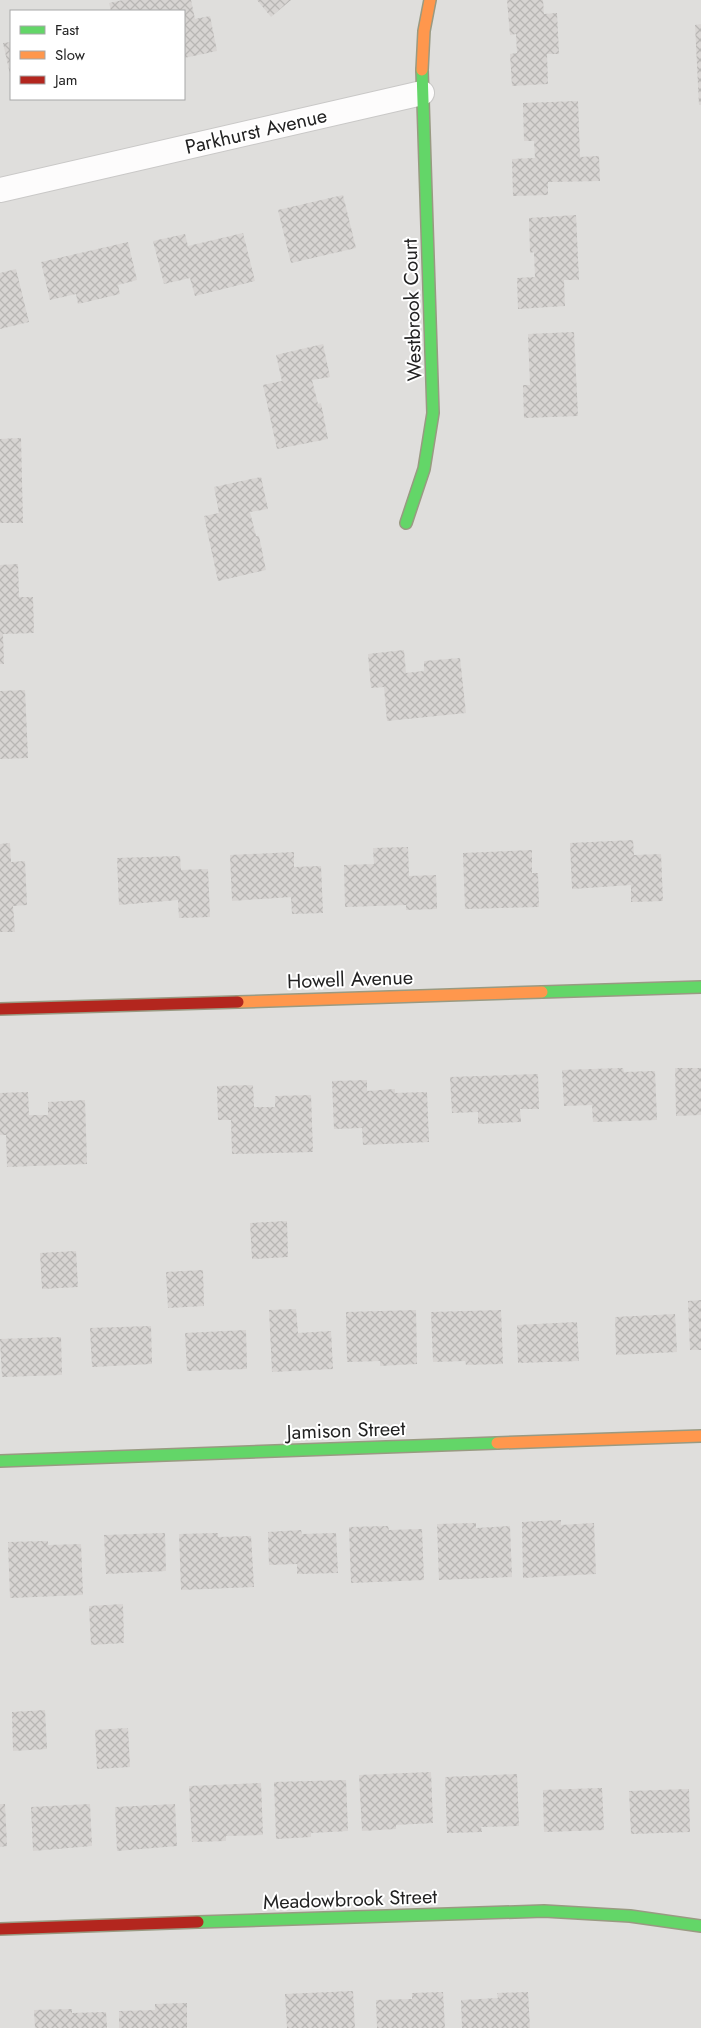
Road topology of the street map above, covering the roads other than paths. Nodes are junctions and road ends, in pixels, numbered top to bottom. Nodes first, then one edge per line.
1 (430, 0) edge
2 (422, 93) junction
3 (0, 190) edge
4 (406, 523) dead end
5 (701, 987) edge
6 (0, 1009) edge
7 (697, 1436) edge
8 (0, 1461) edge
9 (701, 1926) edge
10 (0, 1930) edge

1 - 2 street
2 - 3 street, Parkhurst Avenue
2 - 4 street, Westbrook Court
5 - 6 street, Howell Avenue
7 - 8 street, Jamison Street
9 - 10 street, Meadowbrook Street

